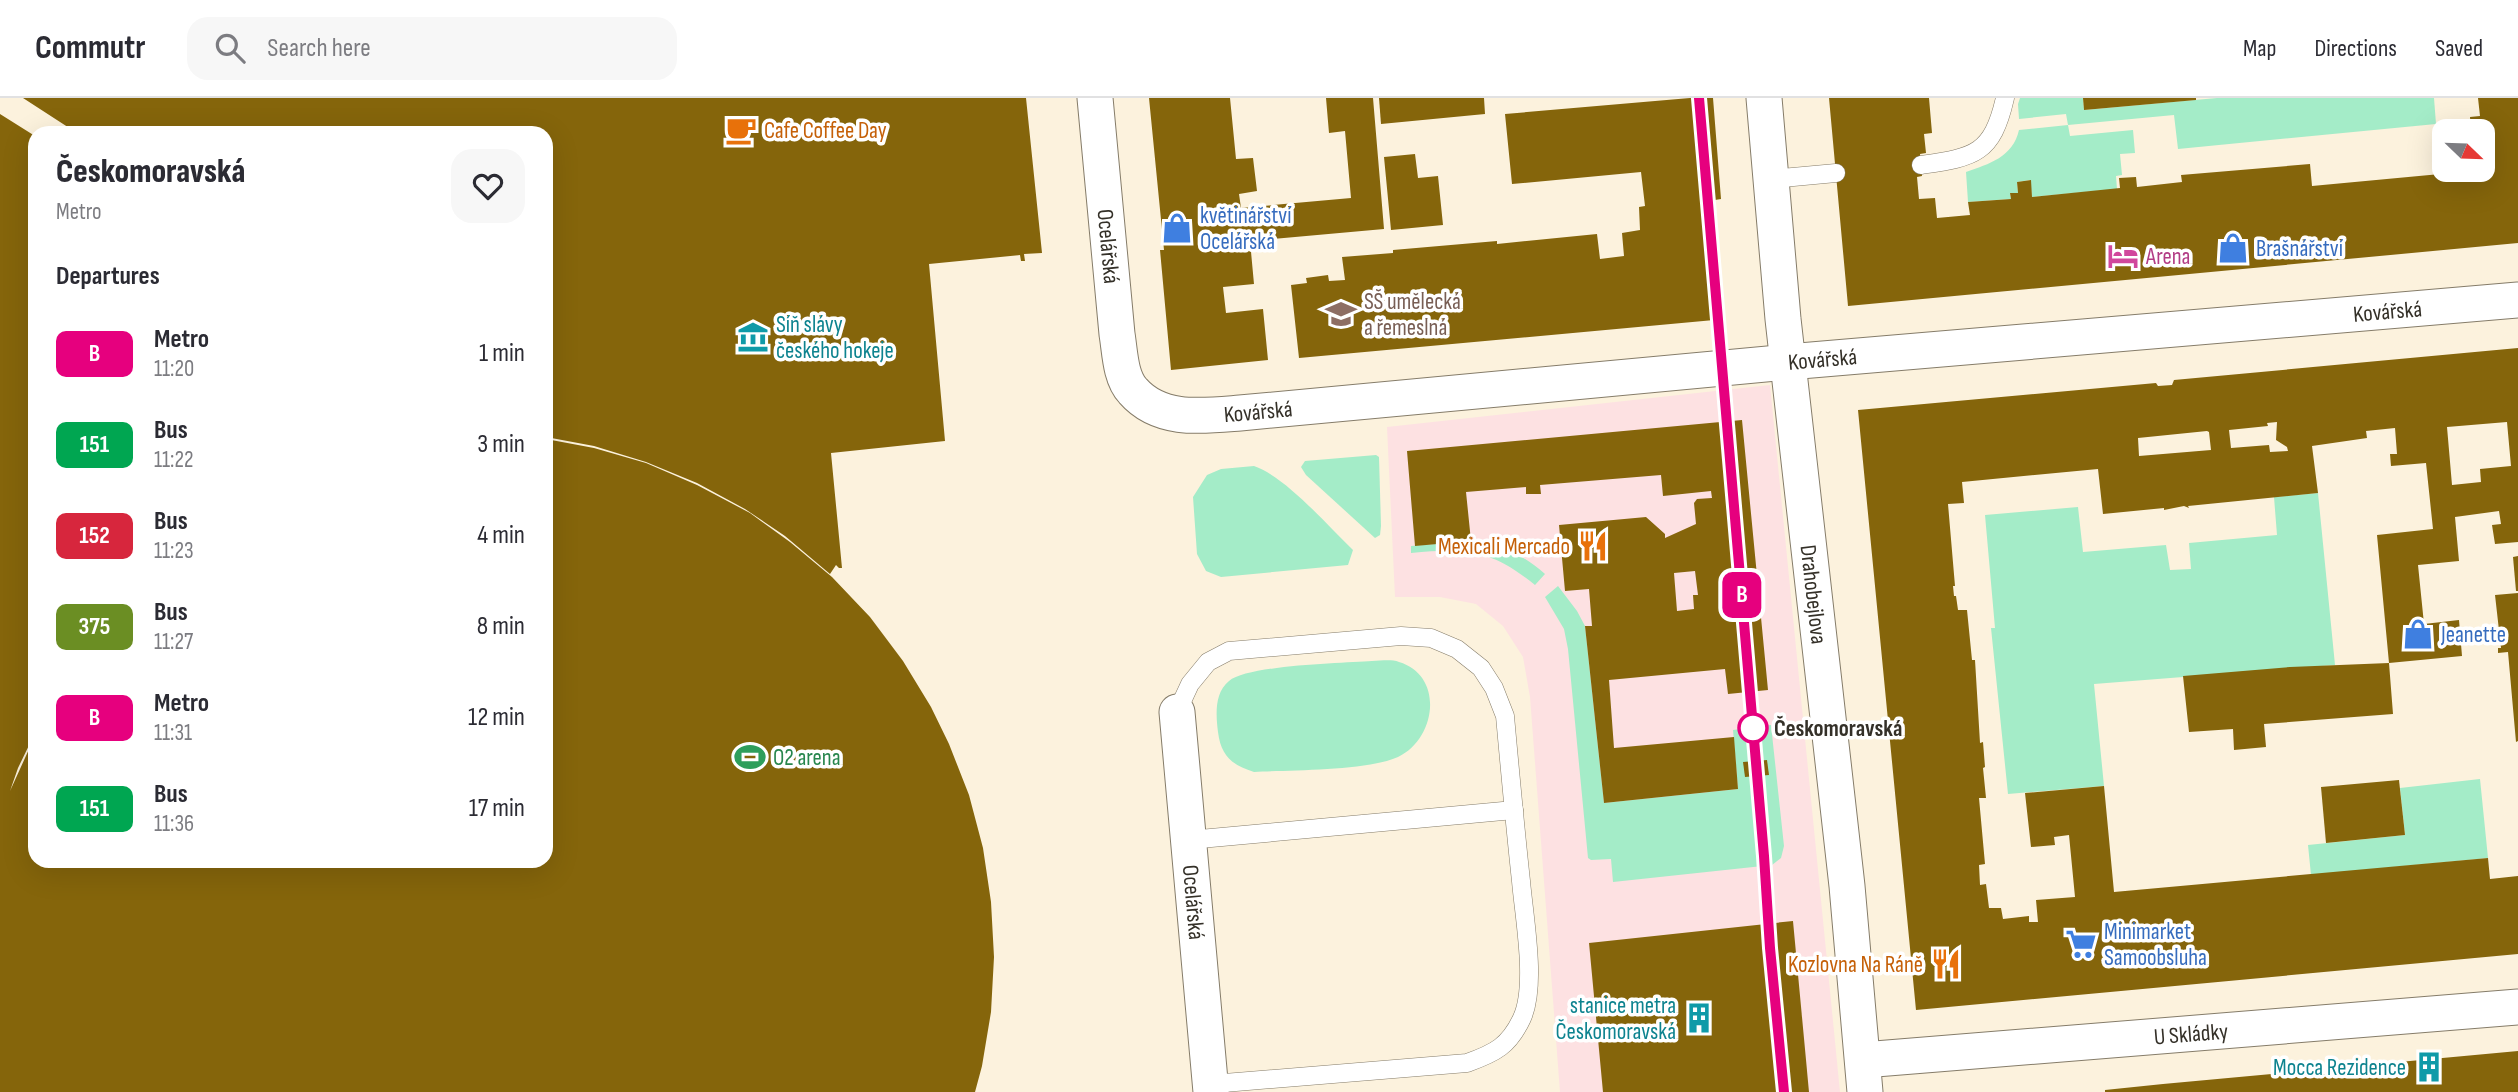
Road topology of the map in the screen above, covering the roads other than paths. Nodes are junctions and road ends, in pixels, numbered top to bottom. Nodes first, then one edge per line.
1 (1094, 98) edge
2 (1764, 98) edge
3 (2005, 98) edge
4 (1921, 165) dead end
5 (1836, 173) dead end
6 (1771, 179) junction
7 (2518, 300) edge
8 (1788, 362) junction
9 (1132, 391) joint
10 (1177, 712) joint
11 (1514, 810) junction
12 (1189, 840) junction
13 (2518, 1007) edge
14 (1864, 1076) edge
15 (1212, 1088) edge

1 - 9 street, Ocelářská
2 - 6 street, Drahobejlova
3 - 4 lane
5 - 6 lane
6 - 8 street, Drahobejlova
7 - 8 street, Kovářská
8 - 9 street, Kovářská
8 - 14 street, Drahobejlova
10 - 11 lane
10 - 12 street, Ocelářská
11 - 12 lane
11 - 15 lane
12 - 15 street, Ocelářská
13 - 14 street, U Skládky

